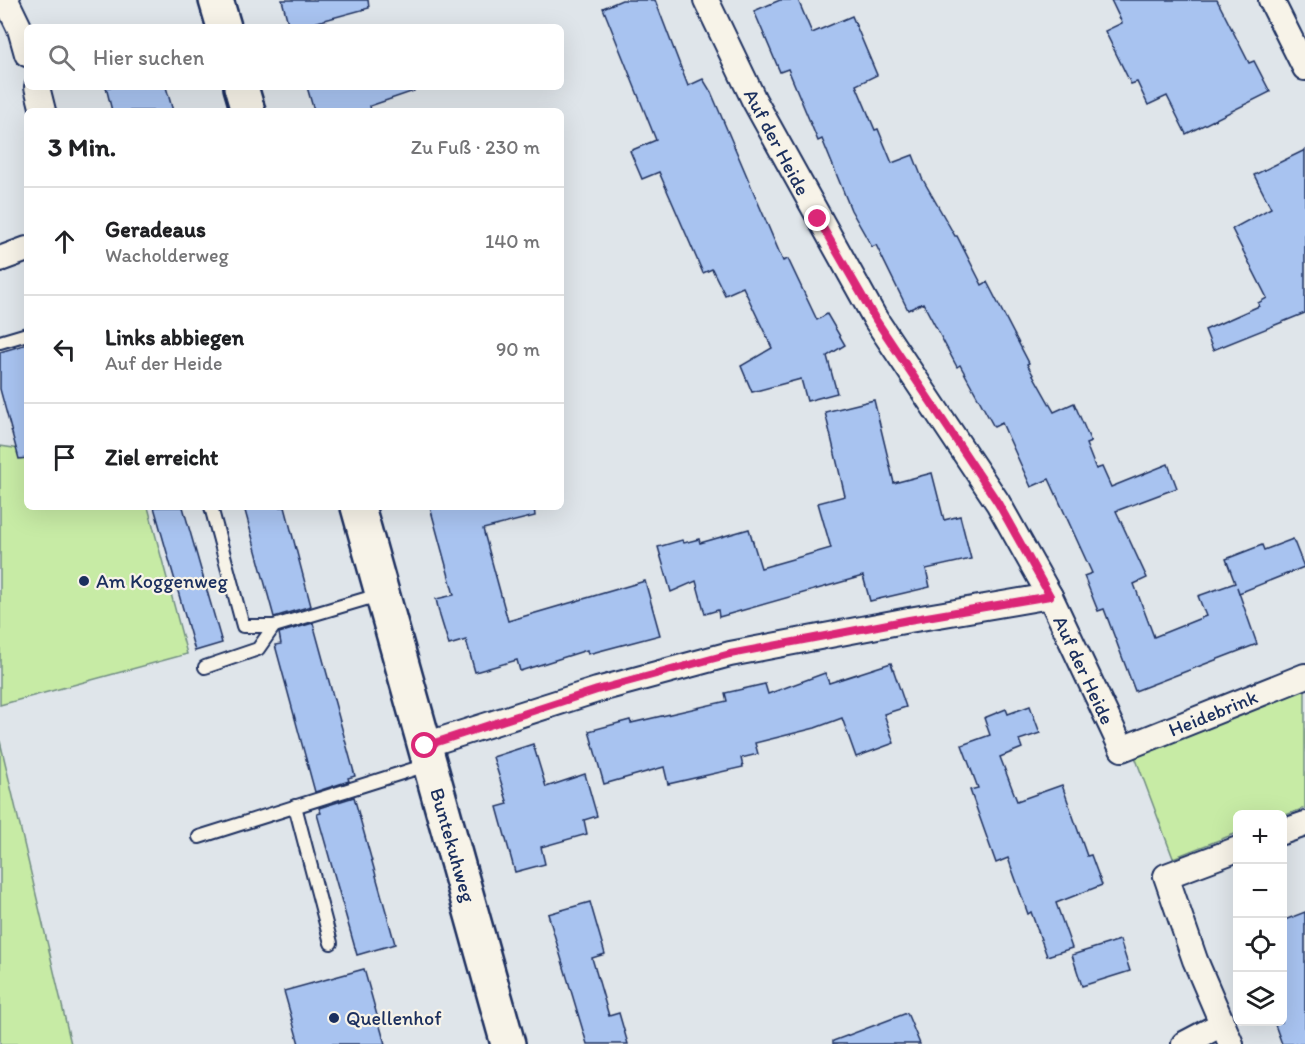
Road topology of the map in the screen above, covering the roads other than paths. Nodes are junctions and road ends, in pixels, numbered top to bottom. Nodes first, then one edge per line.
1 (6, 0) edge
2 (216, 0) edge
3 (706, 0) edge
4 (1271, 0) edge
5 (223, 24) edge
6 (24, 43) edge
7 (1305, 68) edge
8 (37, 90) edge
9 (242, 90) edge
10 (42, 108) edge
11 (247, 108) edge
12 (24, 250) edge
13 (0, 259) edge
14 (24, 335) edge
15 (0, 342) edge
16 (212, 510) edge
17 (359, 510) edge
18 (383, 594) junction
19 (1050, 596) junction
20 (274, 626) junction
21 (206, 667) dead end
22 (1305, 676) edge
23 (1122, 749) joint
24 (427, 754) junction
25 (295, 806) junction
26 (1305, 824) edge
27 (1287, 830) edge
28 (199, 837) dead end
29 (1233, 851) edge
30 (332, 943) dead end
31 (1227, 1034) edge
32 (508, 1044) edge
33 (1184, 1044) edge

1 - 6 street
2 - 5 main road
3 - 19 street, Auf der Heide
4 - 7 street
8 - 10 street
9 - 11 main road
12 - 13 street
14 - 15 lane
16 - 20 lane
17 - 18 main road, Buntekuhweg
18 - 20 lane
18 - 24 main road, Buntekuhweg
19 - 23 street, Auf der Heide
19 - 24 street
20 - 21 lane
22 - 23 street, Heidebrink
24 - 25 lane
24 - 32 main road, Buntekuhweg
25 - 28 lane
25 - 30 lane
26 - 27 street
29 - 31 street
31 - 33 street

